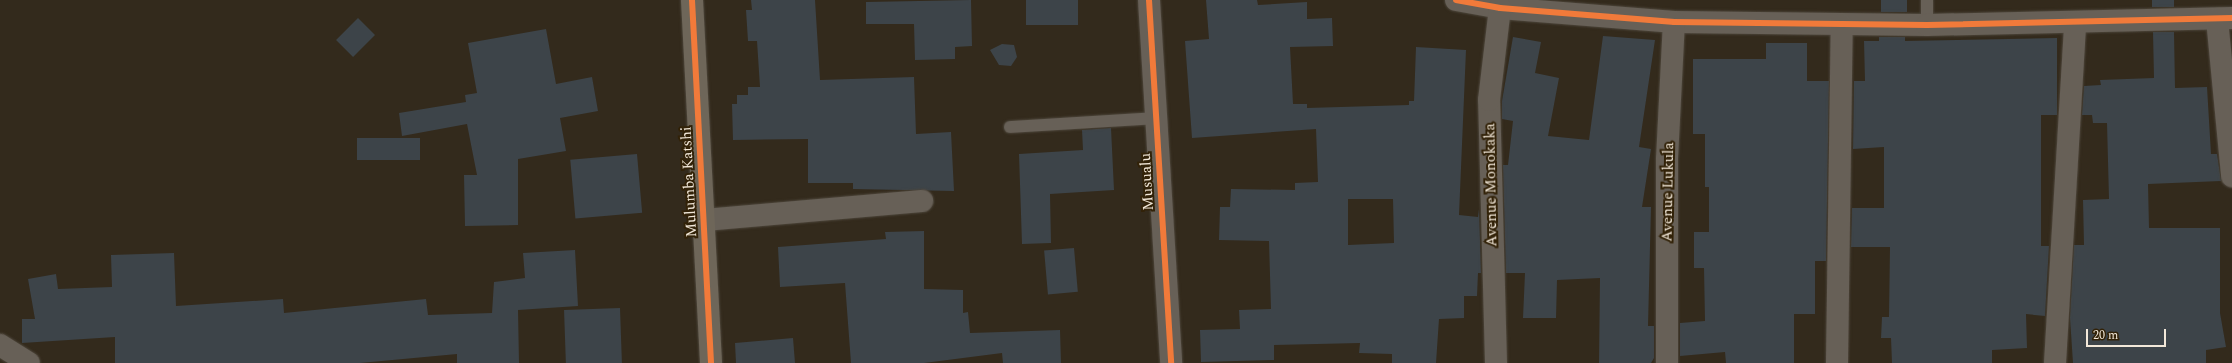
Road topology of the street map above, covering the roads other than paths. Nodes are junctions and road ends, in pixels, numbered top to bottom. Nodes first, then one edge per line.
1 (692, 0) edge
2 (1149, 0) edge
3 (1456, 0) edge
4 (1927, 0) edge
5 (1500, 8) junction
6 (2225, 18) edge
7 (1674, 22) junction
8 (2074, 23) junction
9 (1842, 25) junction
10 (1927, 25) junction
11 (1156, 118) junction
12 (1010, 127) dead end
13 (2232, 176) edge
14 (922, 201) dead end
15 (704, 220) junction
16 (0, 345) edge
17 (29, 363) edge
18 (711, 363) edge
19 (1171, 363) edge
20 (1496, 363) edge
21 (1667, 363) edge
22 (1837, 363) edge
23 (2055, 363) edge

1 - 15 street, Mulumba Katshi
2 - 11 street, Musualu
3 - 5 street
4 - 10 lane
5 - 7 street
5 - 20 street, Avenue Monokaka
6 - 8 street
6 - 13 street
7 - 9 street
7 - 21 street, Avenue Lukula
8 - 10 street
8 - 23 street
9 - 10 street
9 - 22 street
11 - 12 lane
11 - 19 street, Musualu
14 - 15 street
15 - 18 street, Mulumba Katshi
16 - 17 street

